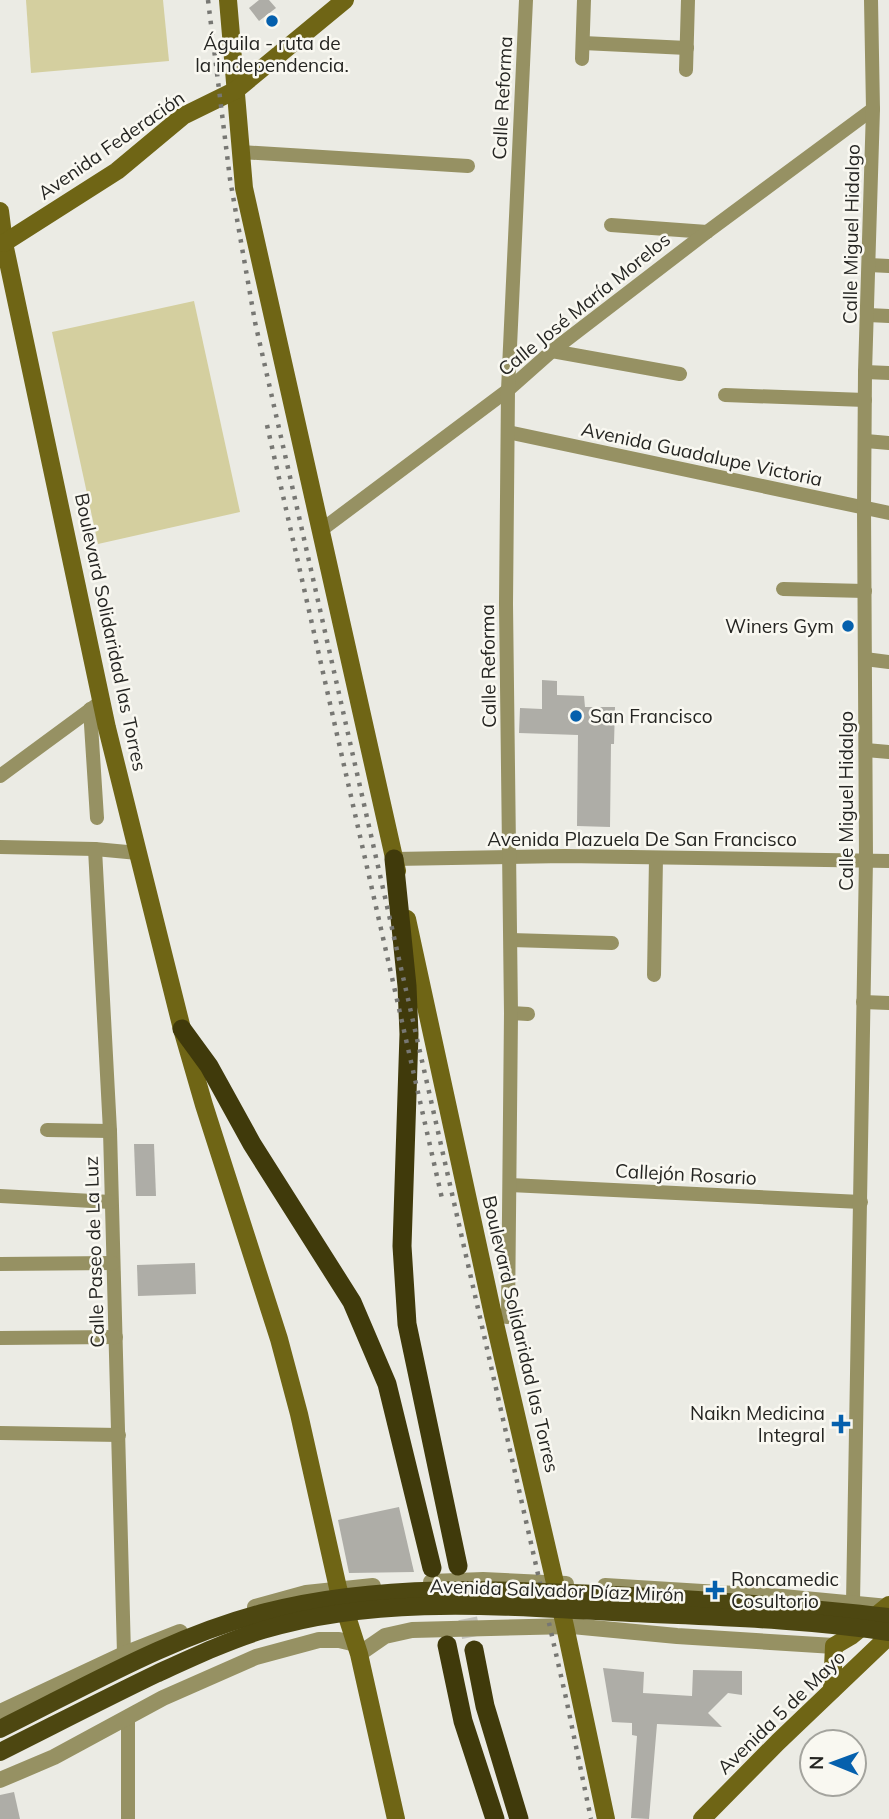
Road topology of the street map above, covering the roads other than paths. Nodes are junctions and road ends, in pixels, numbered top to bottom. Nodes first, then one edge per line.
1 (228, 0) edge
2 (345, 0) edge
3 (526, 0) edge
4 (584, 0) edge
5 (688, 0) edge
6 (871, 0) edge
7 (583, 43) junction
8 (687, 48) junction
9 (582, 59) dead end
10 (686, 70) dead end
11 (236, 90) junction
12 (873, 108) junction
13 (240, 152) junction
14 (468, 166) dead end
15 (0, 211) edge
16 (611, 225) dead end
17 (707, 232) junction
18 (2, 245) edge
19 (869, 265) junction
20 (889, 266) edge
21 (868, 315) junction
22 (889, 316) edge
23 (552, 351) junction
24 (865, 372) junction
25 (889, 373) edge
26 (680, 374) dead end
27 (509, 390) junction
28 (725, 396) dead end
29 (865, 400) junction
30 (508, 432) junction
31 (866, 441) junction
32 (889, 443) edge
33 (864, 508) junction
34 (889, 513) edge
35 (320, 531) junction
36 (783, 589) dead end
37 (865, 591) junction
38 (865, 659) junction
39 (889, 662) edge
40 (96, 705) junction
41 (866, 750) junction
42 (889, 752) edge
43 (0, 776) edge
44 (97, 817) dead end
45 (0, 847) edge
46 (96, 849) junction
47 (138, 853) junction
48 (511, 857) junction
49 (656, 858) junction
50 (394, 859) junction
51 (866, 859) junction
52 (889, 861) edge
53 (511, 940) junction
54 (612, 943) dead end
55 (654, 975) dead end
56 (863, 1002) junction
57 (889, 1003) edge
58 (512, 1013) junction
59 (528, 1014) dead end
60 (182, 1028) junction
61 (47, 1130) dead end
62 (110, 1131) junction
63 (510, 1185) junction
64 (0, 1196) edge
65 (111, 1202) junction
66 (861, 1202) junction
67 (113, 1263) junction
68 (0, 1264) edge
69 (493, 1315) junction
70 (116, 1337) junction
71 (0, 1338) edge
72 (0, 1433) edge
73 (119, 1435) junction
74 (457, 1566) dead end
75 (432, 1568) dead end
76 (554, 1583) junction
77 (338, 1588) junction
78 (306, 1593) junction
79 (853, 1603) junction
80 (889, 1609) edge
81 (565, 1626) junction
82 (889, 1634) edge
83 (319, 1640) junction
84 (447, 1645) dead end
85 (834, 1646) junction
86 (358, 1649) junction
87 (474, 1650) tunnel mouth
88 (882, 1652) edge
89 (124, 1654) junction
90 (832, 1690) junction
91 (0, 1712) edge
92 (128, 1718) junction
93 (0, 1729) edge
94 (0, 1752) edge
95 (0, 1780) edge
96 (128, 1819) edge
97 (396, 1819) edge
98 (495, 1819) edge
99 (519, 1819) edge
100 (606, 1819) edge
101 (702, 1819) edge

1 - 11 main road, Boulevard Solidaridad las Torres
2 - 11 main road, Avenida Federación
3 - 27 street, Calle Reforma
4 - 7 street
5 - 8 street
6 - 12 street, Calle Miguel Hidalgo
7 - 8 street
7 - 9 street
8 - 10 street
11 - 13 main road, Boulevard Solidaridad las Torres
11 - 18 main road, Avenida Federación
12 - 17 street, Calle José María Morelos
12 - 19 street, Calle Miguel Hidalgo
13 - 14 street
13 - 35 main road, Boulevard Solidaridad las Torres
15 - 18 main road, Boulevard Solidaridad las Torres
16 - 17 street
17 - 23 street, Calle José María Morelos
18 - 40 main road, Boulevard Solidaridad las Torres
19 - 20 street
19 - 21 street, Calle Miguel Hidalgo
21 - 22 street
21 - 24 street, Calle Miguel Hidalgo
23 - 26 street
23 - 27 street, Calle José María Morelos
24 - 25 street
24 - 29 street, Calle Miguel Hidalgo
27 - 30 street, Calle Reforma
27 - 35 street, Calle José María Morelos
28 - 29 street
29 - 31 street, Calle Miguel Hidalgo
30 - 33 street, Avenida Guadalupe Victoria
30 - 48 street, Calle Reforma
31 - 32 street
31 - 33 street, Calle Miguel Hidalgo
33 - 34 street, Avenida Guadalupe Victoria
33 - 37 street, Calle Miguel Hidalgo
35 - 50 main road, Boulevard Solidaridad las Torres
36 - 37 street
37 - 38 street, Calle Miguel Hidalgo
38 - 39 street
38 - 41 street, Calle Miguel Hidalgo
40 - 43 street
40 - 44 street
40 - 47 main road, Boulevard Solidaridad las Torres
41 - 42 street
41 - 51 street, Calle Miguel Hidalgo
45 - 46 street
46 - 47 street
46 - 62 street, Calle Paseo de La Luz
47 - 60 main road, Boulevard Solidaridad las Torres
48 - 49 street, Avenida Plazuela De San Francisco
48 - 50 street, Avenida Plazuela De San Francisco
48 - 53 street, Calle Reforma
49 - 51 street, Avenida Plazuela De San Francisco
49 - 55 street
50 - 69 main road, Boulevard Solidaridad las Torres
50 - 74 highway, Boulevard Solidaridad las Torres
51 - 52 street, Avenida Plazuela De San Francisco
51 - 56 street, Calle Miguel Hidalgo
53 - 54 street
53 - 58 street, Calle Reforma
56 - 57 street
56 - 66 street, Calle Miguel Hidalgo
58 - 59 street
58 - 63 street, Calle Reforma
60 - 75 highway, Boulevard Solidaridad las Torres
60 - 77 main road, Boulevard Solidaridad las Torres
61 - 62 street
62 - 65 street, Calle Paseo de La Luz
63 - 66 street, Callejón Rosario
63 - 69 street, Calle Reforma
64 - 65 street
65 - 67 street, Calle Paseo de La Luz
66 - 79 street, Calle Miguel Hidalgo
67 - 68 street
67 - 70 street, Calle Paseo de La Luz
69 - 76 main road, Boulevard Solidaridad las Torres
70 - 71 street
70 - 73 street, Calle Paseo de La Luz
72 - 73 street
73 - 89 street, Calle Paseo de La Luz
76 - 77 street, Avenida Salvador Díaz Mirón
76 - 79 street, Avenida Salvador Díaz Mirón
76 - 81 main road, Boulevard Solidaridad las Torres
77 - 78 street, Avenida Salvador Díaz Mirón
77 - 86 main road, Boulevard Solidaridad las Torres
78 - 83 street
78 - 89 street, Avenida Salvador Díaz Mirón
79 - 80 street, Avenida Salvador Díaz Mirón
80 - 85 main road
80 - 93 main road, Avenida Salvador Díaz Mirón, bridge
81 - 85 street, Avenida Salvador Díaz Mirón
81 - 86 street, Avenida Salvador Díaz Mirón
81 - 100 main road, Boulevard Solidaridad las Torres
82 - 88 main road, Avenida 5 de Mayo
82 - 94 main road, Avenida Salvador Díaz Mirón, bridge
83 - 86 street
83 - 92 street
84 - 98 highway
85 - 90 main road
86 - 97 main road, Boulevard Solidaridad las Torres
87 - 99 highway
88 - 90 main road, Avenida 5 de Mayo
89 - 91 street, Avenida Salvador Díaz Mirón
90 - 101 main road, Avenida 5 de Mayo
92 - 95 street
92 - 96 street

